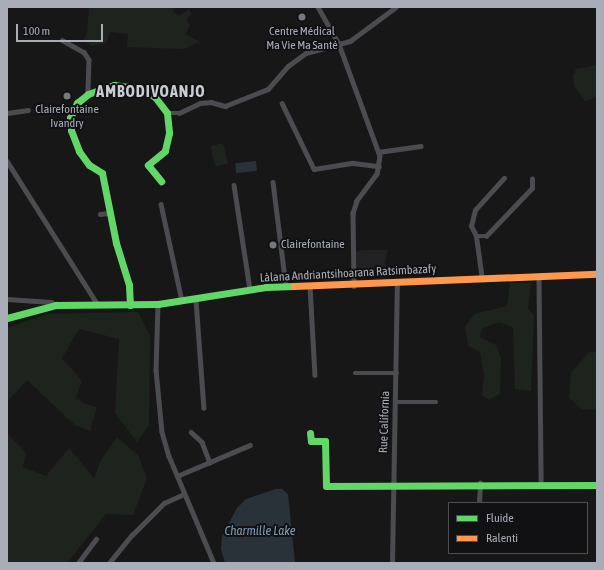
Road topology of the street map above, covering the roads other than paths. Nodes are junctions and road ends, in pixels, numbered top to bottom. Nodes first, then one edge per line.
1 (318, 7) edge
2 (396, 7) edge
3 (62, 40) dead end
4 (339, 44) junction
5 (88, 94) junction
6 (282, 103) dead end
7 (28, 110) dead end
8 (7, 113) edge
9 (167, 113) junction
10 (421, 146) dead end
11 (378, 152) junction
12 (7, 161) edge
13 (379, 166) junction
14 (504, 178) dead end
15 (532, 179) dead end
16 (161, 181) dead end
17 (274, 182) dead end
18 (234, 185) dead end
19 (161, 204) dead end
20 (109, 213) junction
21 (100, 214) dead end
22 (476, 236) junction
23 (597, 274) edge
24 (540, 278) junction
25 (482, 280) junction
26 (397, 282) junction
27 (286, 286) junction
28 (310, 286) junction
29 (354, 286) junction
30 (250, 290) junction
31 (7, 299) edge
32 (196, 300) junction
33 (182, 301) junction
34 (158, 304) junction
35 (56, 305) junction
36 (98, 305) junction
37 (130, 305) junction
38 (7, 318) edge
39 (355, 373) dead end
40 (397, 373) junction
41 (315, 375) dead end
42 (396, 402) junction
43 (436, 402) dead end
44 (204, 408) dead end
45 (191, 432) dead end
46 (310, 433) dead end
47 (250, 445) dead end
48 (210, 463) junction
49 (177, 476) junction
50 (480, 483) junction
51 (541, 485) junction
52 (597, 485) edge
53 (393, 486) junction
54 (184, 494) junction
55 (479, 502) edge
56 (96, 539) dead end
57 (78, 563) edge
58 (109, 563) edge
59 (214, 563) edge
60 (392, 563) edge

1 - 4 street
2 - 4 street
3 - 5 street
4 - 9 street
4 - 11 street
5 - 9 street
5 - 20 street
6 - 13 street
7 - 8 street
9 - 16 street
10 - 11 street
11 - 13 street
12 - 36 street
13 - 29 street
14 - 22 street
15 - 22 street
17 - 27 street
18 - 30 street
19 - 33 street
20 - 21 street
20 - 37 street
22 - 25 street
23 - 24 street, Làlana Andriantsihoarana Ratsimbazafy
24 - 25 street, Làlana Andriantsihoarana Ratsimbazafy
24 - 51 street
25 - 26 street, Làlana Andriantsihoarana Ratsimbazafy
26 - 29 street, Làlana Andriantsihoarana Ratsimbazafy
26 - 40 street, Rue California
27 - 28 street, Làlana Andriantsihoarana Ratsimbazafy
27 - 30 street, Làlana Andriantsihoarana Ratsimbazafy
28 - 29 street, Làlana Andriantsihoarana Ratsimbazafy
28 - 41 street
30 - 32 street, Làlana Andriantsihoarana Ratsimbazafy
31 - 35 street
32 - 33 street, Làlana Andriantsihoarana Ratsimbazafy
32 - 44 street
33 - 34 street, Làlana Andriantsihoarana Ratsimbazafy
34 - 37 street, Làlana Andriantsihoarana Ratsimbazafy
34 - 49 street
35 - 36 street, Làlana Andriantsihoarana Ratsimbazafy
35 - 38 street, Làlana Andriantsihoarana Ratsimbazafy
36 - 37 street, Làlana Andriantsihoarana Ratsimbazafy
39 - 40 street
40 - 42 street, Rue California
42 - 43 street
42 - 53 street, Rue California
45 - 48 street
46 - 53 street
47 - 48 street
48 - 49 street
49 - 54 street
50 - 51 street
50 - 53 street
50 - 55 street
51 - 52 street
53 - 60 street, Rue California
54 - 58 street
54 - 59 street
56 - 57 street

